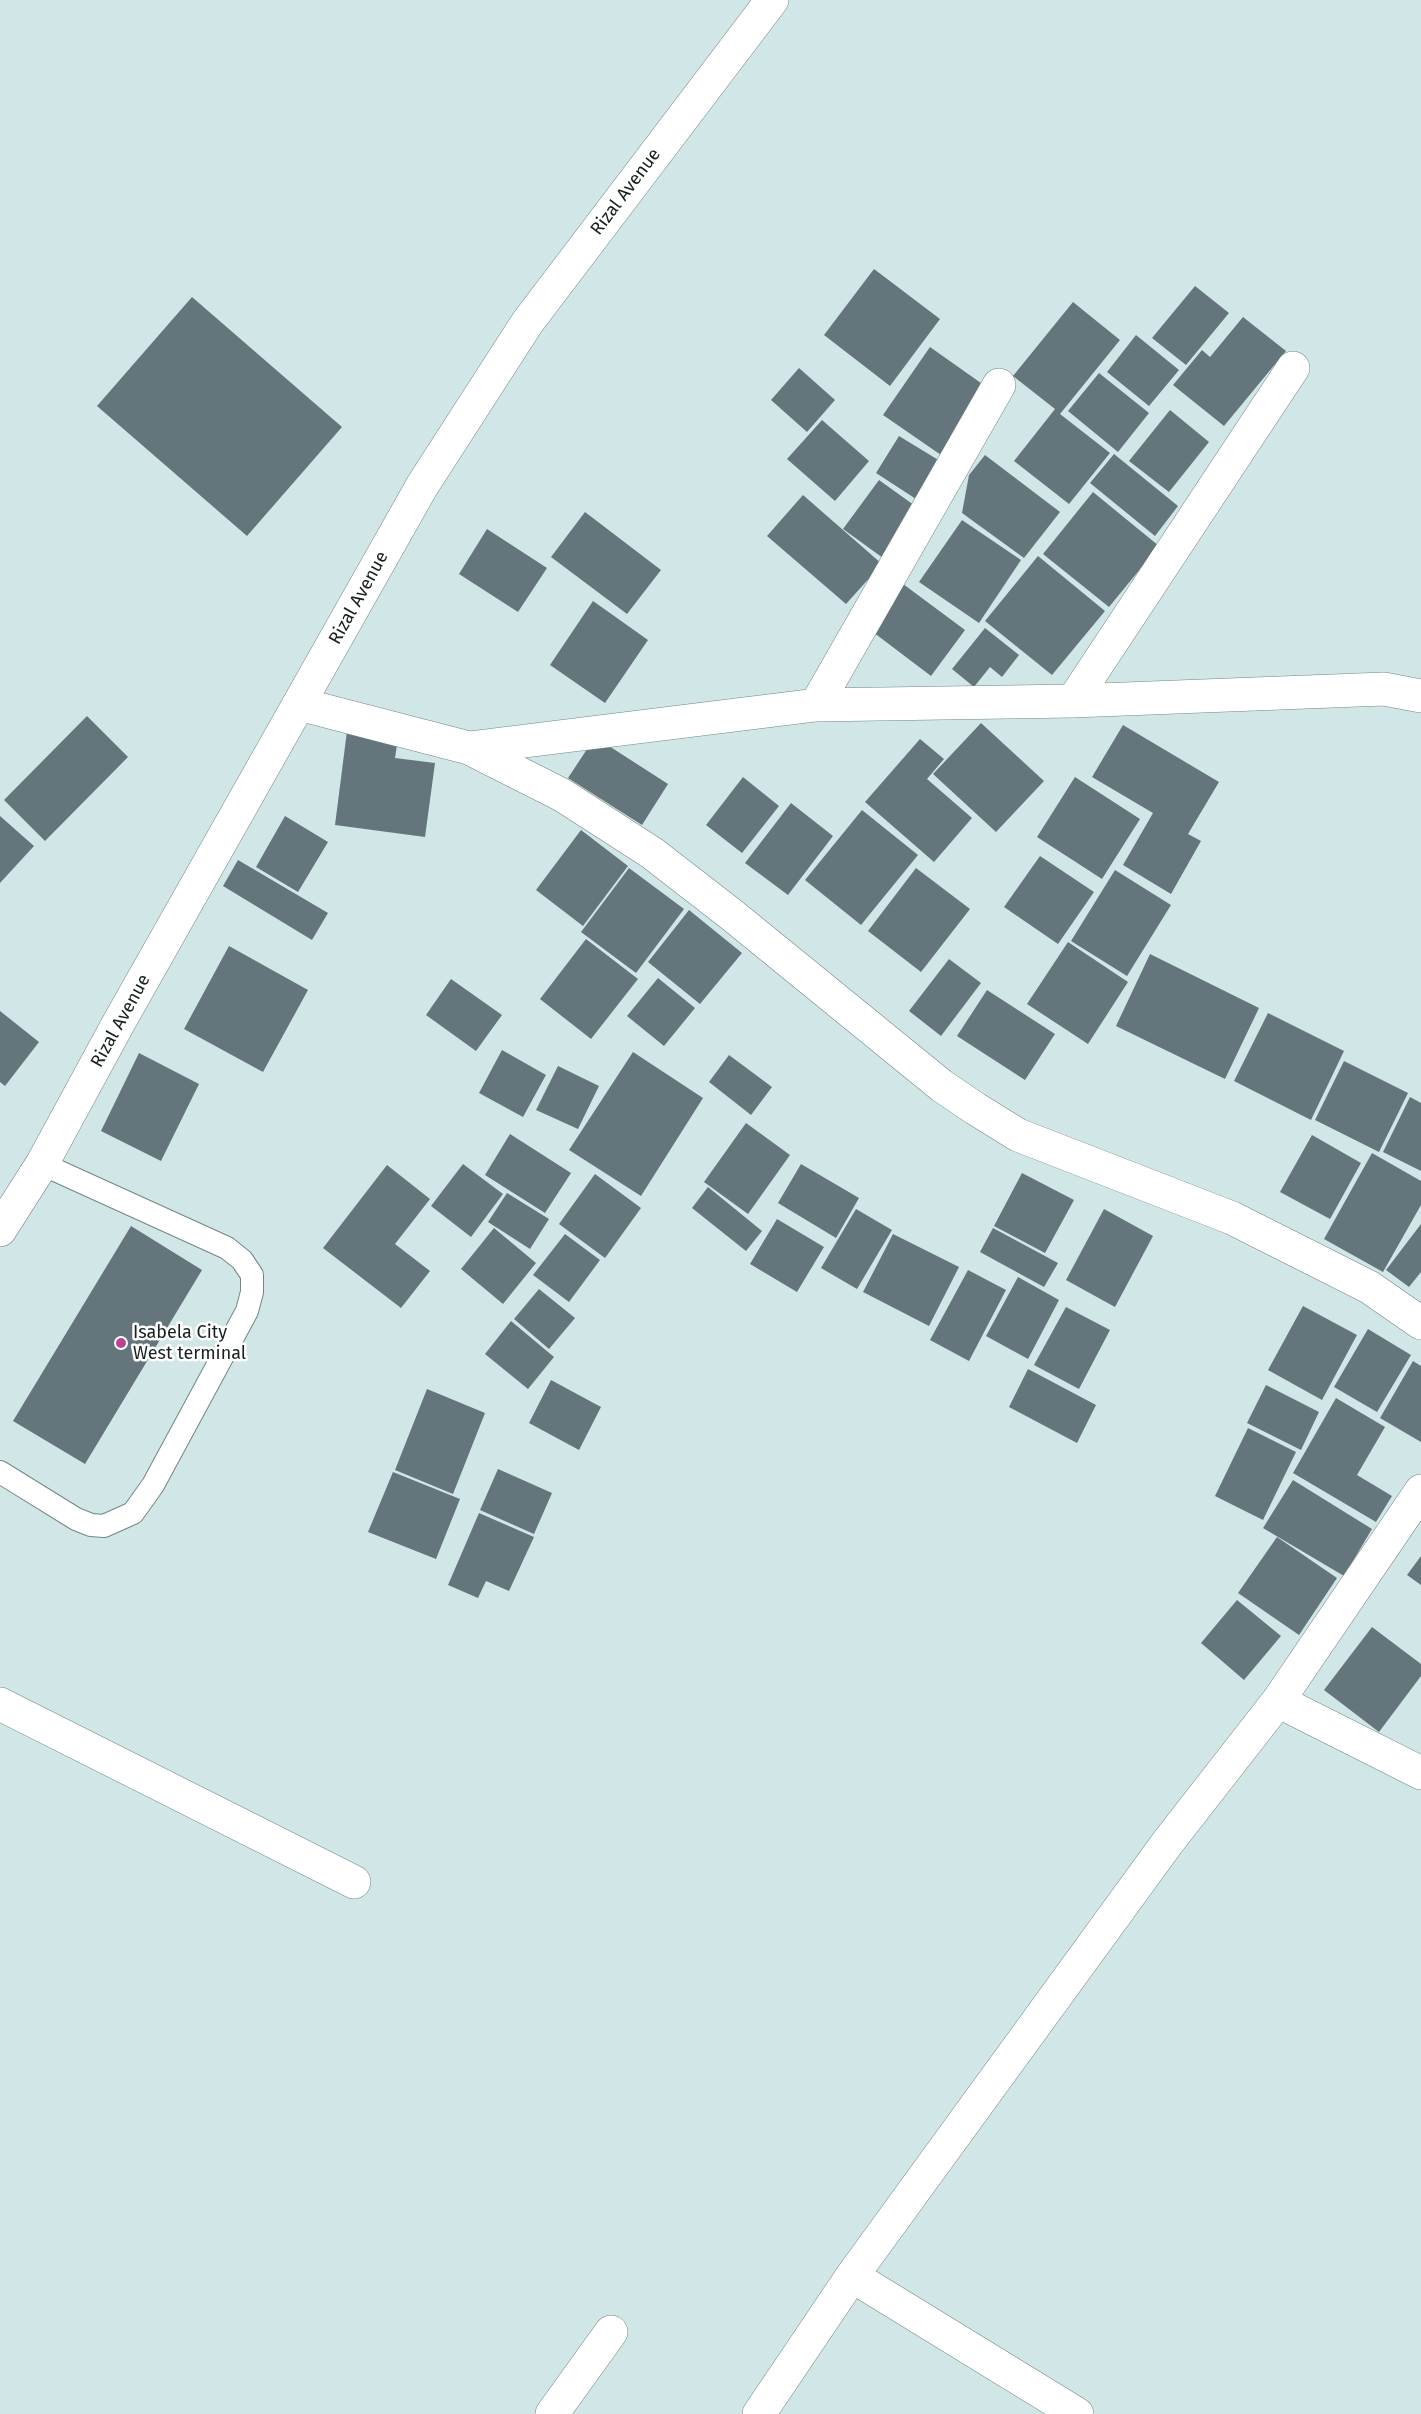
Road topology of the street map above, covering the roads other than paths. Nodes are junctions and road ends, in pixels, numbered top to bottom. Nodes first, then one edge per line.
1 (772, 0) edge
2 (1293, 368) dead end
3 (999, 385) dead end
4 (1421, 696) edge
5 (1072, 701) junction
6 (299, 704) junction
7 (816, 705) junction
8 (469, 748) junction
9 (42, 1164) junction
10 (0, 1230) edge
11 (1421, 1323) edge
12 (0, 1472) edge
13 (1421, 1491) edge
14 (1278, 1701) junction
15 (0, 1704) edge
16 (1421, 1773) edge
17 (354, 1882) dead end
18 (852, 2276) junction
19 (611, 2332) dead end
20 (552, 2414) edge
21 (759, 2414) edge
22 (1077, 2414) edge

1 - 6 street, Rizal Avenue
2 - 5 street
3 - 7 street
4 - 5 street
5 - 7 street
6 - 8 street
6 - 9 street, Rizal Avenue
7 - 8 street
8 - 11 street
9 - 10 street, Rizal Avenue
9 - 12 lane
13 - 14 street
14 - 16 street
14 - 18 street
15 - 17 street
18 - 21 street
18 - 22 street
19 - 20 street

